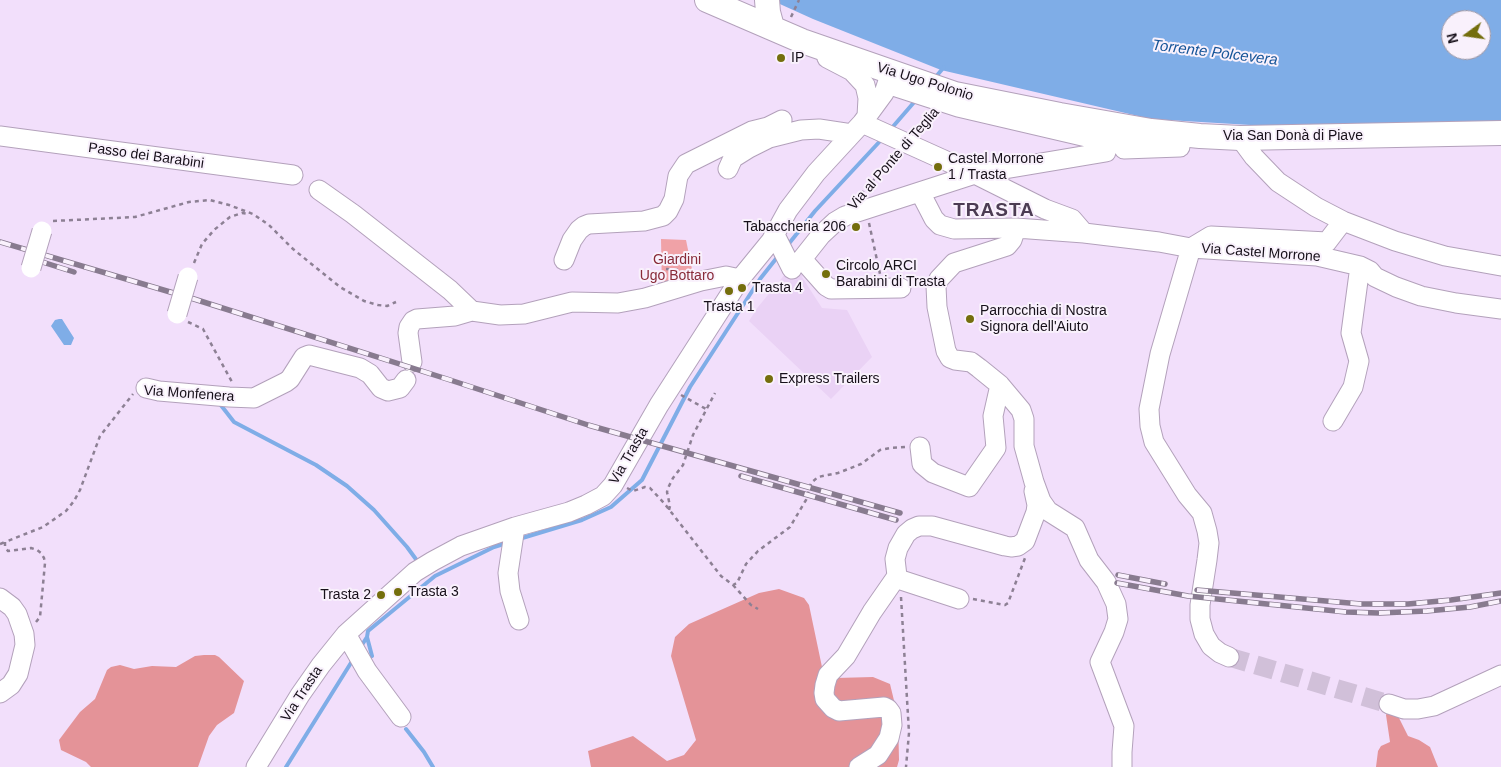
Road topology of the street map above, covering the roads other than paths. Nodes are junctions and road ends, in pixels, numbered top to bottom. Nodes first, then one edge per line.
1 (708, 0) edge
2 (775, 15) edge
3 (802, 42) junction
4 (894, 80) junction
5 (942, 98) junction
6 (782, 120) dead end
7 (863, 125) junction
8 (1151, 131) junction
9 (1497, 135) edge
10 (0, 136) edge
11 (1240, 138) junction
12 (1107, 147) junction
13 (1180, 147) dead end
14 (728, 169) dead end
15 (974, 174) junction
16 (293, 175) dead end
17 (319, 190) dead end
18 (920, 192) junction
19 (1343, 221) junction
20 (1016, 228) junction
21 (42, 231) road end
22 (1084, 233) junction
23 (777, 238) junction
24 (1191, 248) junction
25 (564, 260) dead end
26 (797, 264) junction
27 (1360, 266) junction
28 (1501, 266) edge
29 (31, 268) dead end
30 (188, 277) road end
31 (740, 279) junction
32 (892, 288) road end
33 (472, 310) junction
34 (1501, 310) edge
35 (177, 314) road end
36 (412, 362) dead end
37 (406, 380) dead end
38 (1000, 385) junction
39 (146, 388) road end
40 (1333, 421) dead end
41 (995, 441) junction
42 (1024, 446) junction
43 (920, 447) road end
44 (1034, 482) junction
45 (514, 531) junction
46 (899, 578) junction
47 (0, 598) edge
48 (958, 599) road end
49 (0, 615) edge
50 (519, 620) dead end
51 (24, 634) junction
52 (349, 640) junction
53 (1229, 657) tunnel mouth
54 (1100, 662) junction
55 (1501, 675) edge
56 (0, 693) edge
57 (1389, 704) tunnel mouth
58 (402, 717) dead end
59 (256, 767) edge
60 (859, 767) edge
61 (1112, 767) edge
62 (1122, 767) edge

1 - 2 main road, Via Ugo Polonio
2 - 3 main road, Via Ugo Polonio
3 - 4 main road, Via Ugo Polonio
3 - 7 street
4 - 5 main road, Via Ugo Polonio
4 - 7 street, Via Trasta
5 - 8 main road, Via Ugo Polonio
5 - 12 street, Via al Ponte di Teglia
6 - 25 street
7 - 14 street
7 - 15 street
7 - 23 street, Via Trasta
8 - 11 main road, Via San Donà di Piave
8 - 12 street, Via San Donà di Piave
9 - 11 main road, Via San Donà di Piave
10 - 16 street, Passo dei Barabini
11 - 19 street
12 - 13 street, Via San Donà di Piave
12 - 15 street, Via San Donà di Piave
15 - 18 street, Via San Donà di Piave
15 - 22 street
17 - 33 street
18 - 20 street, Via Castel Morrone
18 - 26 street, Via San Donà di Piave
19 - 24 street
19 - 28 street
20 - 22 street, Via Castel Morrone
20 - 38 street
21 - 29 street, bridge
22 - 24 street, Via Castel Morrone
23 - 26 street
23 - 31 street, Via Trasta
24 - 27 street, Via Castel Morrone
24 - 53 street, Via Castel Morrone
26 - 32 street
27 - 34 street, Via Castel Morrone
27 - 40 street
30 - 35 street, bridge
31 - 33 street
31 - 45 street, Via Trasta
33 - 36 street
37 - 39 street, Via Monfenera
38 - 41 street
38 - 42 street
41 - 42 street
41 - 43 street
42 - 44 street
44 - 46 street
44 - 54 street
45 - 50 street
45 - 52 street, Via Trasta
46 - 48 street
46 - 60 street
47 - 51 street
49 - 51 street
51 - 56 street
52 - 58 street
52 - 59 street, Via Trasta
54 - 61 street
54 - 62 street
55 - 57 street

